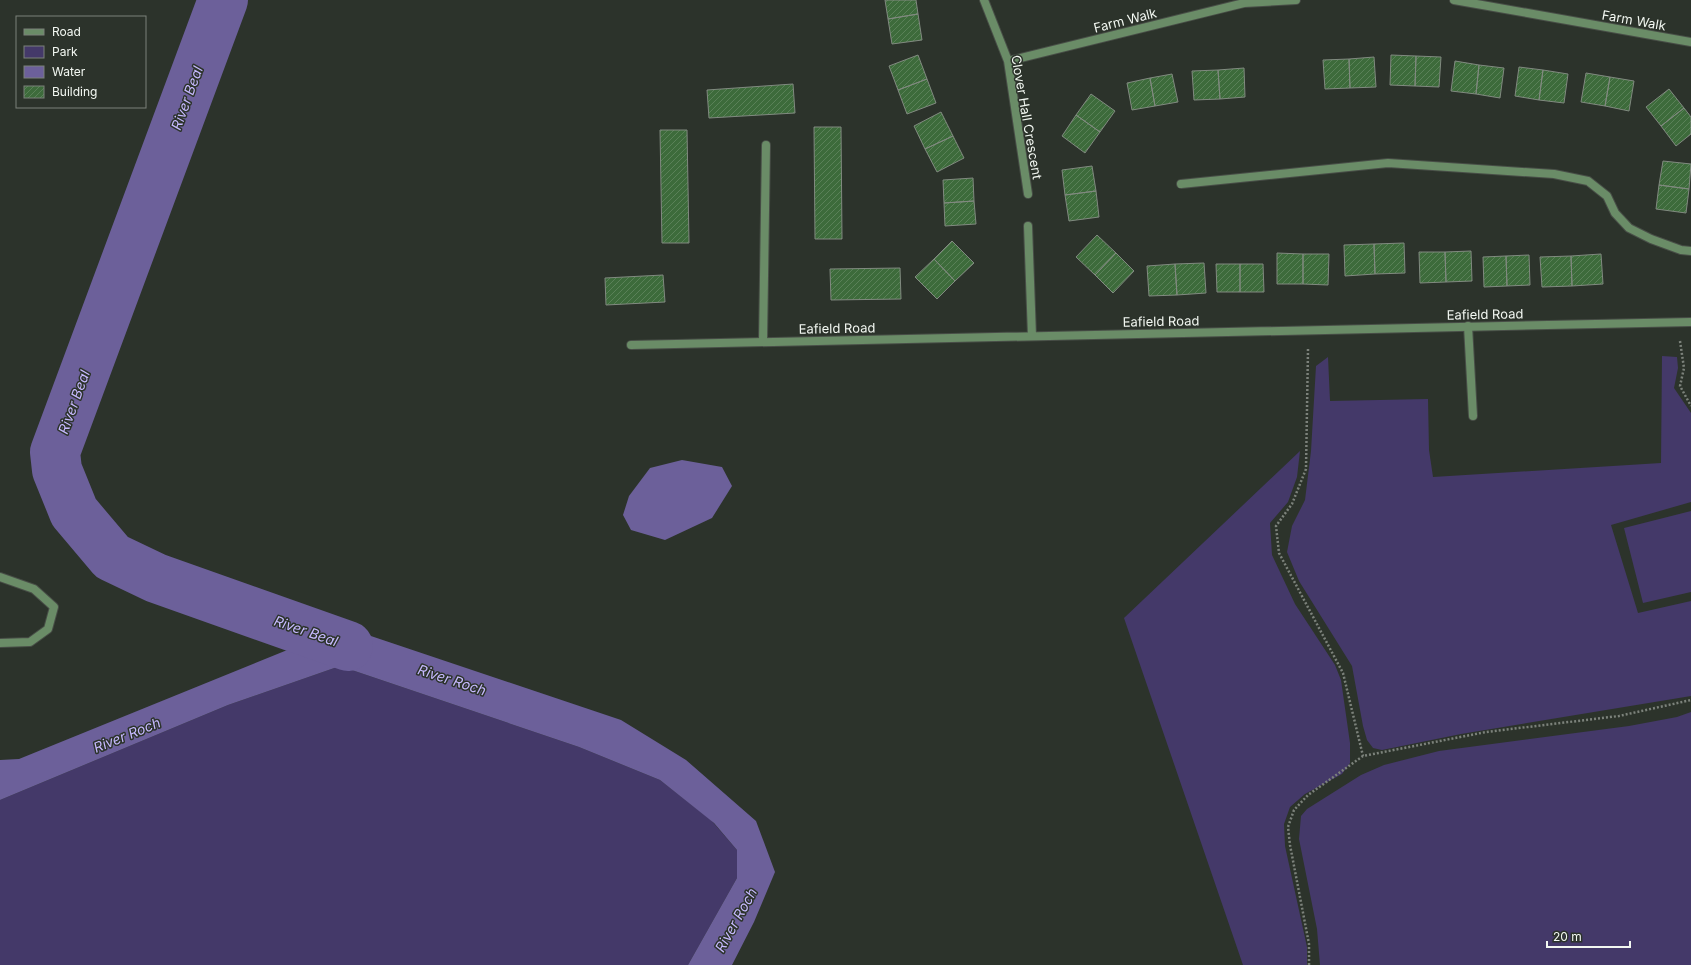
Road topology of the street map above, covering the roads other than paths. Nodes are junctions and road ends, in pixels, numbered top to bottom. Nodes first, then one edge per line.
1 (984, 0) edge
2 (1288, 0) edge
3 (1296, 0) edge
4 (1454, 0) edge
5 (1691, 42) edge
6 (1008, 61) junction
7 (766, 145) dead end
8 (1181, 184) dead end
9 (1028, 194) dead end
10 (1028, 226) dead end
11 (1691, 251) edge
12 (1691, 322) edge
13 (1468, 326) junction
14 (1032, 336) junction
15 (763, 342) junction
16 (631, 345) dead end
17 (1472, 416) dead end
18 (0, 577) edge
19 (0, 643) edge

1 - 6 street, Clover Hall Crescent
2 - 3 street, Farm Walk
2 - 6 street, Farm Walk
4 - 5 street, Farm Walk
6 - 9 street, Clover Hall Crescent
7 - 15 street
8 - 11 street
10 - 14 street
12 - 13 street, Eafield Road
13 - 14 street, Eafield Road
13 - 17 street
14 - 15 street, Eafield Road
15 - 16 street, Eafield Road
18 - 19 street

